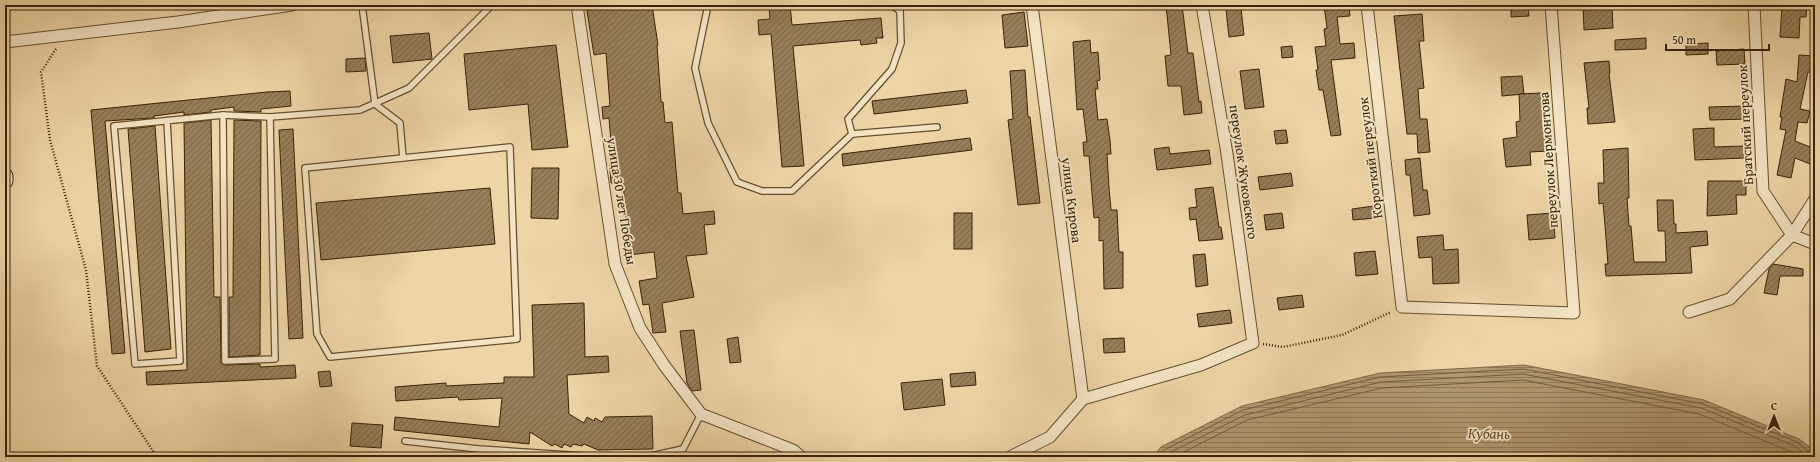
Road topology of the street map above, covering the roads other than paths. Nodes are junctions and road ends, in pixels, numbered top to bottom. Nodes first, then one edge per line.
1 (292, 5) edge
2 (362, 5) edge
3 (492, 5) edge
4 (577, 5) edge
5 (708, 5) edge
6 (892, 5) edge
7 (1032, 5) edge
8 (1202, 5) edge
9 (1367, 5) edge
10 (1551, 5) edge
11 (1754, 5) edge
12 (5, 42) edge
13 (375, 104) junction
14 (223, 115) junction
15 (270, 117) junction
16 (167, 121) junction
17 (937, 127) dead end
18 (852, 134) junction
19 (403, 158) junction
20 (5, 176) edge
21 (5, 181) edge
22 (1815, 198) edge
23 (1792, 235) junction
24 (1815, 244) edge
25 (1689, 312) dead end
26 (1574, 313) joint
27 (1082, 399) junction
28 (701, 414) junction
29 (405, 441) dead end
30 (600, 457) edge
31 (646, 457) edge
32 (801, 457) edge
33 (1010, 457) edge

1 - 12 street
2 - 13 lane
3 - 13 lane
4 - 28 street, улица 30 лет Победы
5 - 18 lane
6 - 18 lane
7 - 27 street, улица Кирова
8 - 27 street, переулок Жуковского
9 - 26 street, Короткий переулок
10 - 26 street, переулок Лермонтова
11 - 23 street, Братский переулок
13 - 15 lane
13 - 19 lane
14 - 15 lane
14 - 15 lane
14 - 16 lane
16 - 16 lane
17 - 18 lane
19 - 19 lane
20 - 21 street
22 - 23 street
23 - 24 street
23 - 25 street
27 - 33 street
28 - 31 lane
28 - 32 street
29 - 30 lane

